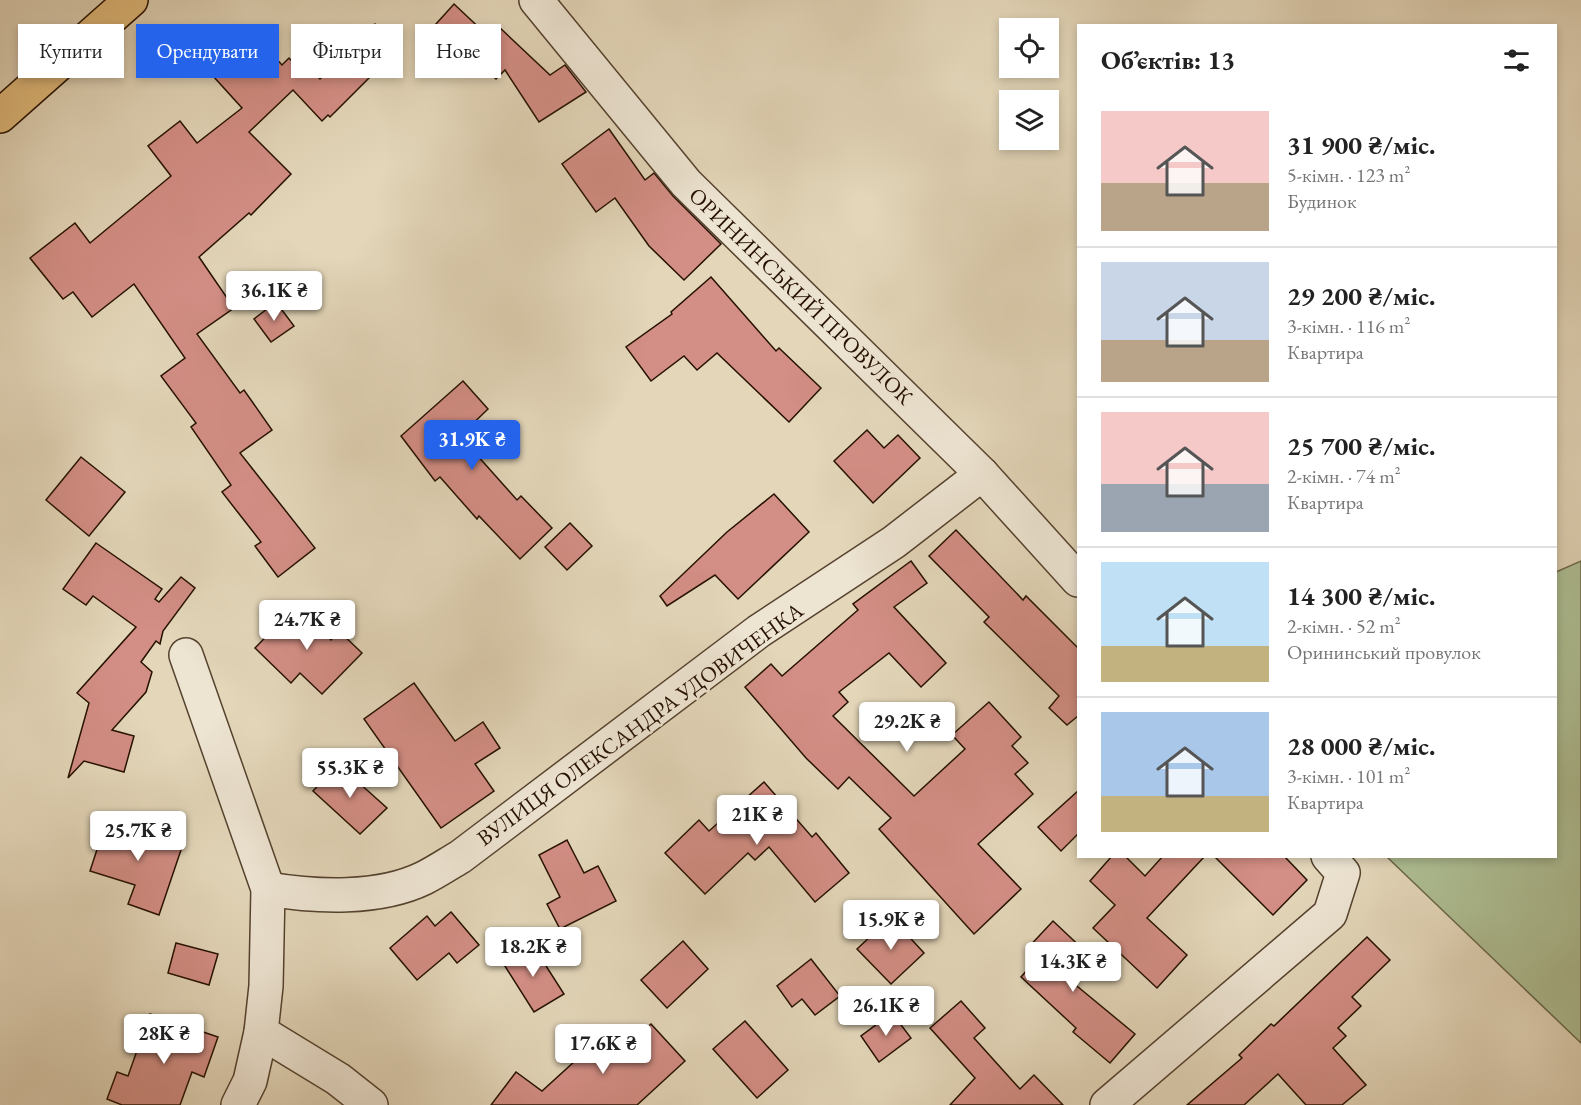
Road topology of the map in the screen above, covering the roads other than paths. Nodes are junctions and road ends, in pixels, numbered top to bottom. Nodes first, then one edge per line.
1 (130, 0) edge
2 (536, 0) edge
3 (0, 116) edge
4 (982, 474) junction
5 (1077, 579) edge
6 (186, 655) dead end
7 (1330, 858) edge
8 (268, 889) junction
9 (261, 1032) junction
10 (238, 1105) edge
11 (371, 1105) edge
12 (1107, 1105) edge

1 - 3 main road
2 - 4 street, ОРИНИНСЬКИЙ ПРОВУЛОК
4 - 5 street, ОРИНИНСЬКИЙ ПРОВУЛОК
4 - 8 street, ВУЛИЦЯ ОЛЕКСАНДРА УДОВИЧЕНКА
6 - 8 street
7 - 12 street
8 - 9 street
9 - 10 street
9 - 11 street

